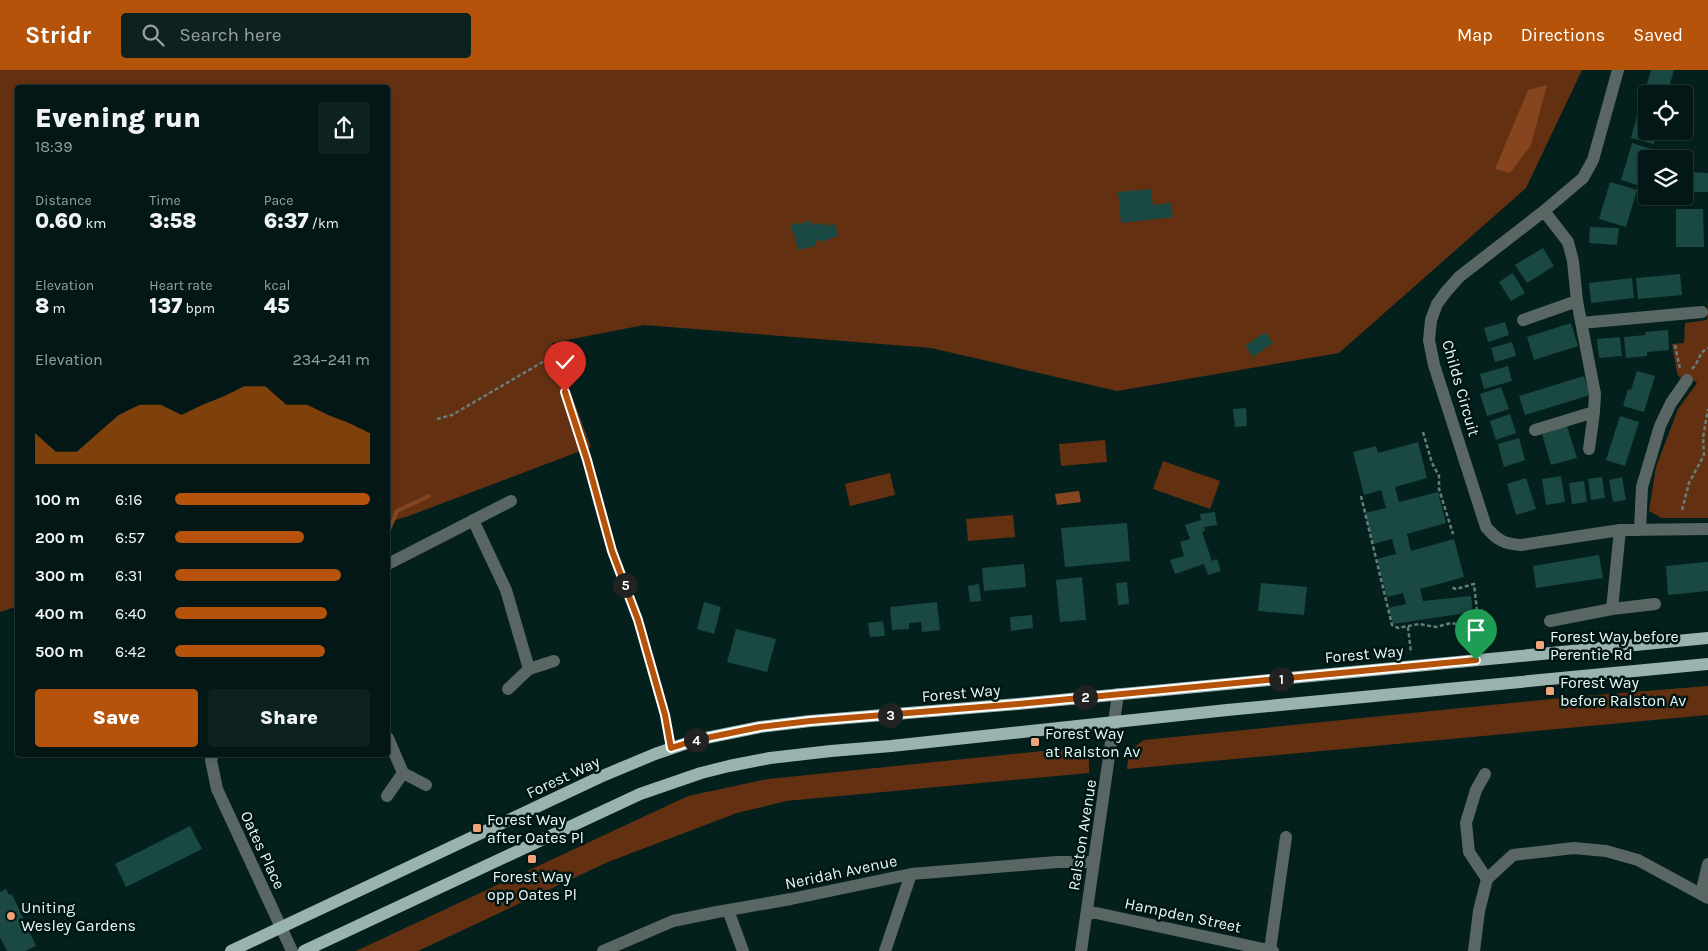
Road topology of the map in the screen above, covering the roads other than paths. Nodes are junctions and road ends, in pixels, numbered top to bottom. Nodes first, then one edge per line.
1 (1618, 70) edge
2 (1544, 211) junction
3 (1577, 301) junction
4 (1702, 312) dead end
5 (1523, 320) dead end
6 (1581, 323) junction
7 (1684, 375) road end
8 (1594, 412) junction
9 (1534, 430) dead end
10 (1589, 449) dead end
11 (511, 501) dead end
12 (473, 520) junction
13 (1708, 529) edge
14 (1620, 530) junction
15 (1640, 530) junction
16 (390, 563) edge
17 (1655, 604) dead end
18 (1612, 609) junction
19 (1550, 621) dead end
20 (1708, 638) edge
21 (554, 661) dead end
22 (1708, 664) edge
23 (529, 669) junction
24 (508, 689) dead end
25 (1118, 694) junction
26 (1114, 722) junction
27 (390, 743) edge
28 (212, 758) edge
29 (402, 773) junction
30 (1485, 774) dead end
31 (426, 785) dead end
32 (387, 796) dead end
33 (1286, 837) dead end
34 (1094, 862) junction
35 (1708, 864) edge
36 (910, 874) junction
37 (1487, 879) junction
38 (1705, 896) edge
39 (728, 910) junction
40 (1087, 911) junction
41 (282, 928) junction
42 (608, 950) edge
43 (231, 951) edge
44 (292, 951) edge
45 (304, 951) edge
46 (743, 951) edge
47 (885, 951) edge
48 (1080, 951) edge
49 (1271, 951) edge
50 (1474, 951) edge

1 - 2 street, Childs Circuit
2 - 3 street
2 - 14 street, Childs Circuit
3 - 5 street
3 - 6 street
4 - 6 street
6 - 8 street
7 - 15 street
8 - 9 street
8 - 10 street
11 - 12 street
12 - 16 street
12 - 23 street
13 - 15 street, Childs Circuit
14 - 15 street, Childs Circuit
14 - 18 street
17 - 18 street
18 - 19 street
20 - 25 main road, Forest Way
21 - 23 street
22 - 26 main road
23 - 24 street
25 - 26 street, Ralston Avenue
25 - 41 main road, Forest Way
26 - 34 street, Ralston Avenue
26 - 45 main road
27 - 29 street
28 - 41 street, Oates Place
29 - 31 street
29 - 32 street
30 - 37 street
33 - 49 street
34 - 36 street, Neridah Avenue
34 - 40 street, Ralston Avenue
35 - 38 street
36 - 39 street, Neridah Avenue
36 - 47 street
37 - 38 street
37 - 50 street
39 - 42 street, Neridah Avenue
39 - 46 street
40 - 48 street, Ralston Avenue
40 - 49 street, Hampden Street
41 - 43 main road, Forest Way
41 - 44 street, Oates Place

